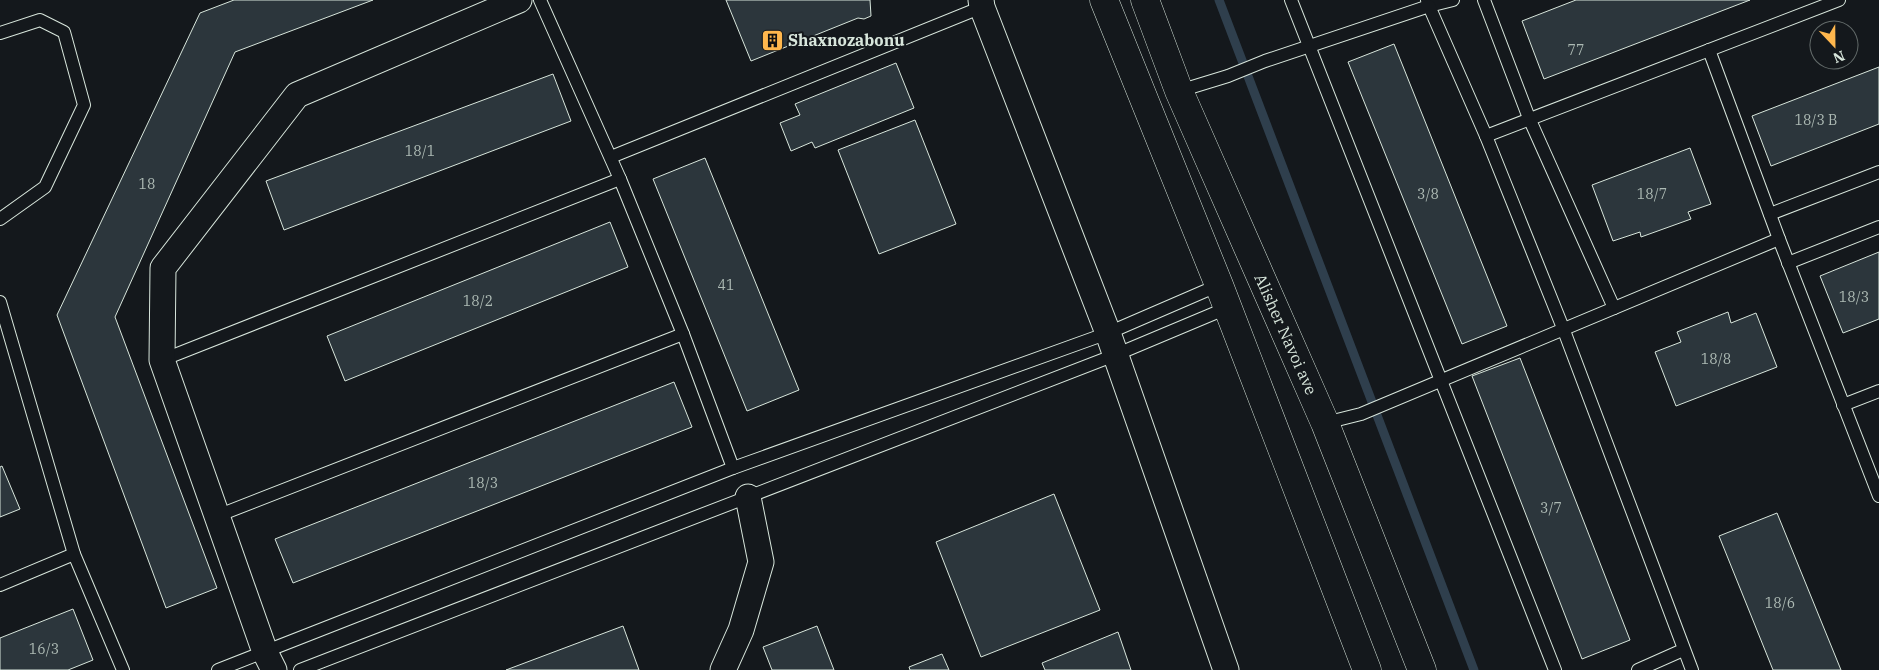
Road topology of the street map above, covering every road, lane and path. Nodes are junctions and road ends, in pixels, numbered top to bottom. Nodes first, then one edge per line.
1 (519, 0) edge
2 (540, 0) edge
3 (1104, 0) edge
4 (1145, 0) edge
5 (1291, 0) edge
6 (1453, 0) edge
7 (1484, 0) edge
8 (1839, 0) edge
9 (1428, 3) edge
10 (981, 4) edge
11 (0, 32) edge
12 (1309, 46) junction
13 (1709, 50) junction
14 (1179, 90) junction
15 (1529, 118) junction
16 (1486, 136) junction
17 (611, 157) junction
18 (1879, 172) edge
19 (620, 178) junction
20 (1770, 214) junction
21 (0, 219) edge
22 (1879, 227) edge
23 (1779, 239) junction
24 (1788, 263) junction
25 (1223, 296) junction
26 (0, 302) edge
27 (1614, 308) junction
28 (1563, 328) junction
29 (683, 334) junction
30 (1111, 344) junction
31 (162, 360) junction
32 (1440, 380) junction
33 (1879, 391) edge
34 (1843, 405) junction
35 (1324, 423) junction
36 (733, 468) junction
37 (1879, 496) edge
38 (748, 497) junction
39 (217, 516) junction
40 (74, 554) junction
41 (0, 585) edge
42 (1683, 650) junction
43 (270, 661) edge
44 (123, 670) edge
45 (218, 670) edge
46 (300, 670) edge
47 (723, 670) edge
48 (1226, 670) edge
49 (1367, 670) edge
50 (1422, 670) edge
51 (1555, 670) edge
52 (1638, 670) edge
53 (1692, 670) edge

1 - 31 street
2 - 17 lane
3 - 25 main road
4 - 14 main road, Alisher Navoi ave
5 - 12 lane
6 - 9 lane
7 - 15 lane
8 - 13 lane
9 - 12 lane
9 - 16 lane
10 - 17 lane
10 - 30 street
11 - 21 lane
12 - 14 lane
12 - 32 lane
13 - 15 lane
13 - 20 lane
14 - 35 main road, Alisher Navoi ave
15 - 16 lane
15 - 27 lane
16 - 28 lane
17 - 19 lane
18 - 20 lane
19 - 29 lane
19 - 31 lane
20 - 23 lane
22 - 24 lane
23 - 24 lane
23 - 27 lane
24 - 34 lane
25 - 30 lane
25 - 30 lane
25 - 49 main road
26 - 40 lane
27 - 28 lane
28 - 32 lane
28 - 42 lane
29 - 36 lane
29 - 39 lane
30 - 36 lane
30 - 38 lane
30 - 48 street
31 - 39 street
32 - 35 lane
32 - 51 lane
33 - 34 lane
34 - 37 lane
35 - 50 main road, Alisher Navoi ave
36 - 43 lane
38 - 46 lane
38 - 47 street
39 - 43 street
40 - 41 lane
40 - 44 lane
42 - 52 lane
42 - 53 lane
43 - 45 lane

